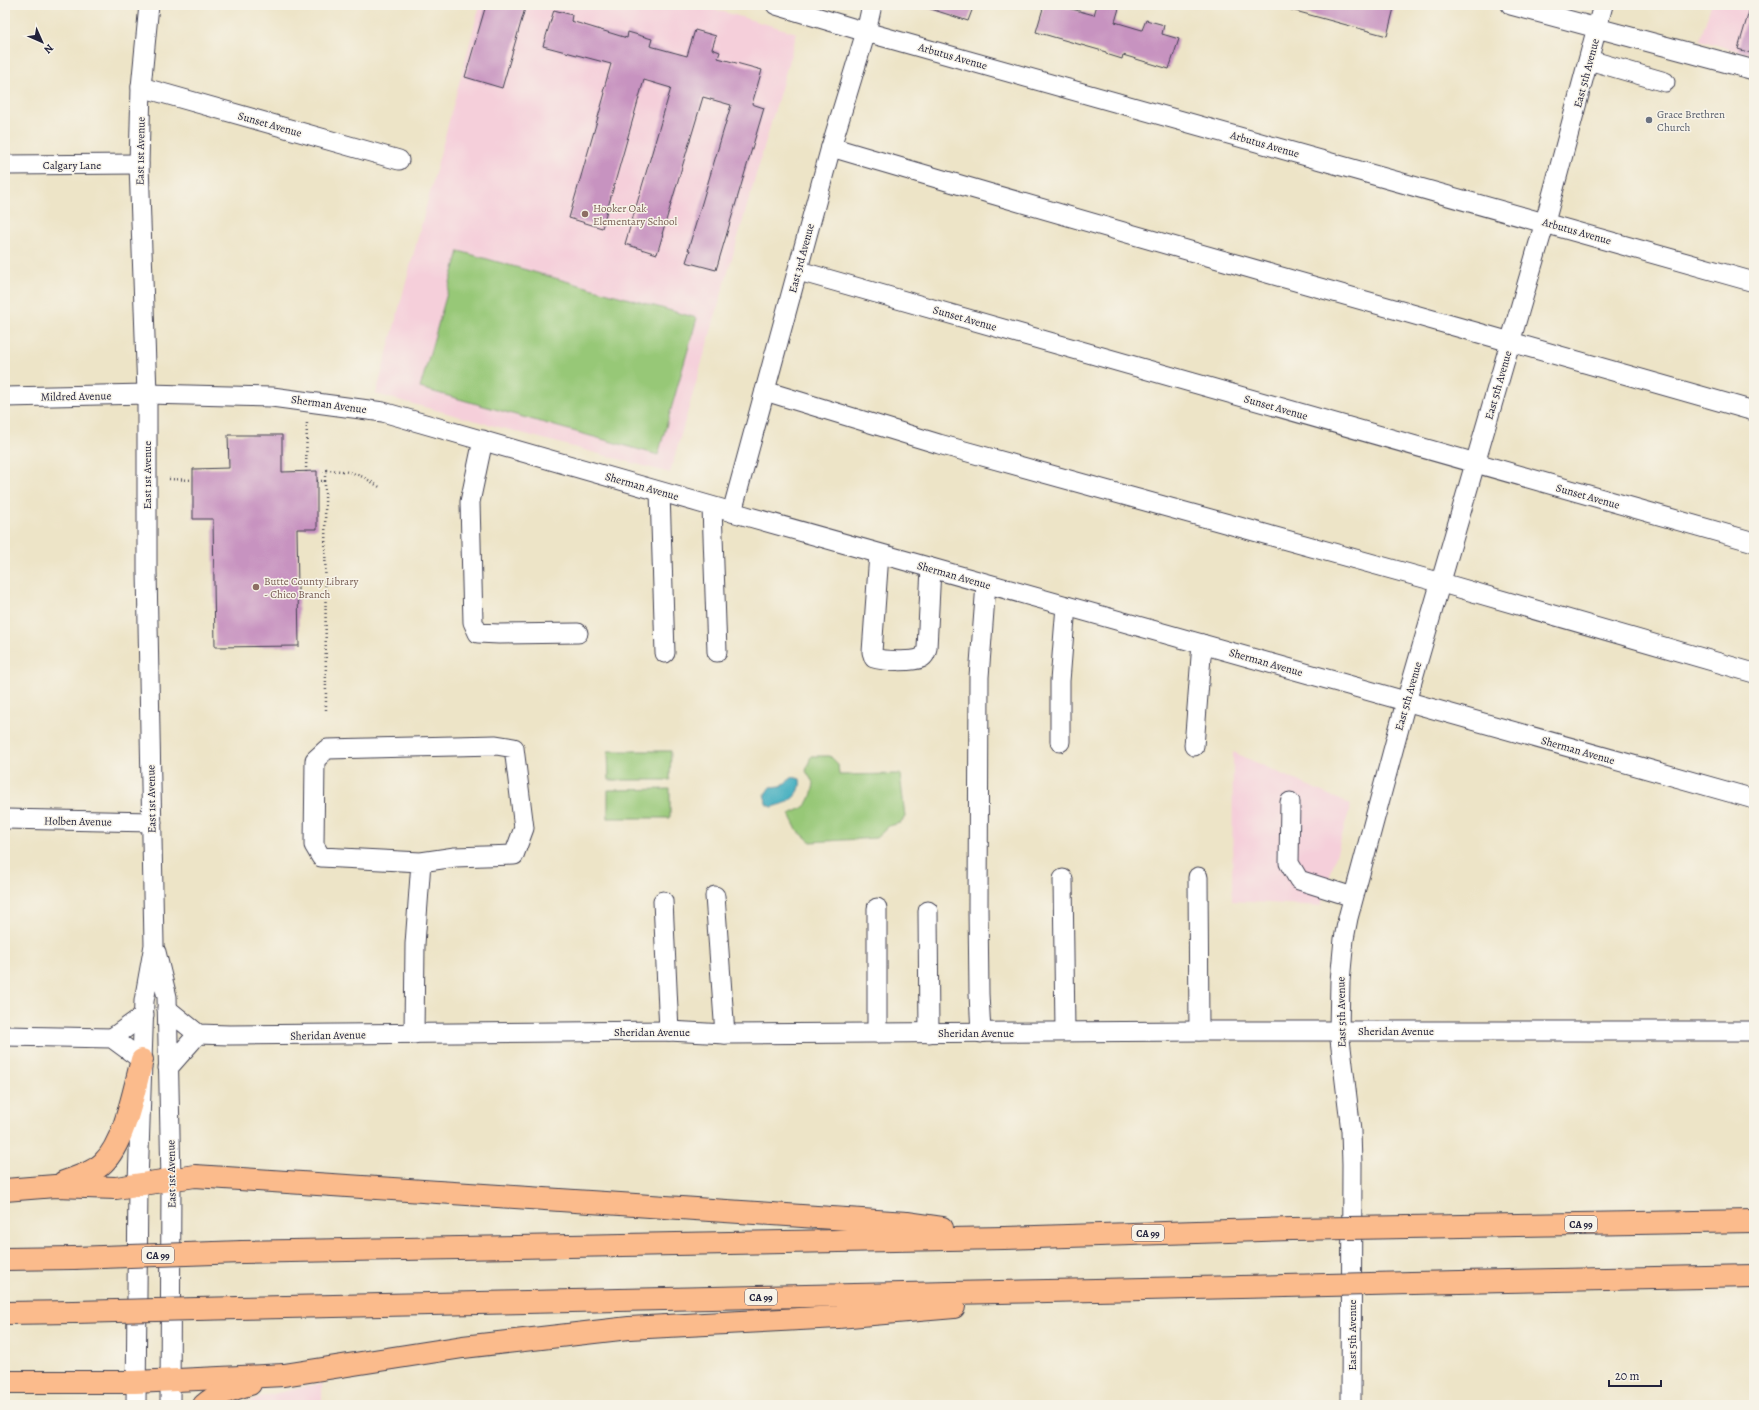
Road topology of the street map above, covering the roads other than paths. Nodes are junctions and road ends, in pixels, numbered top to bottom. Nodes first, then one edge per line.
1 (149, 5) edge
2 (776, 5) edge
3 (872, 5) edge
4 (1511, 5) edge
5 (1603, 5) edge
6 (1598, 28) junction
7 (866, 32) junction
8 (1589, 60) junction
9 (1754, 70) edge
10 (1665, 82) dead end
11 (141, 87) junction
12 (831, 147) junction
13 (399, 160) dead end
14 (139, 164) junction
15 (5, 165) edge
16 (1545, 222) junction
17 (799, 271) junction
18 (1754, 282) edge
19 (1510, 341) junction
20 (765, 390) junction
21 (147, 394) junction
22 (5, 397) edge
23 (1754, 410) edge
24 (483, 440) junction
25 (1475, 464) junction
26 (660, 492) junction
27 (712, 507) junction
28 (732, 512) junction
29 (1754, 542) edge
30 (879, 554) junction
31 (931, 568) junction
32 (1442, 582) junction
33 (986, 584) junction
34 (1066, 606) junction
35 (578, 633) dead end
36 (1202, 644) junction
37 (717, 652) dead end
38 (665, 653) dead end
39 (1754, 673) edge
40 (1406, 702) junction
41 (1060, 742) dead end
42 (1194, 746) dead end
43 (1754, 800) edge
44 (1290, 802) dead end
45 (5, 819) edge
46 (152, 822) junction
47 (421, 862) junction
48 (1198, 877) dead end
49 (1062, 879) dead end
50 (715, 896) dead end
51 (1353, 897) junction
52 (664, 901) dead end
53 (877, 908) dead end
54 (928, 911) dead end
55 (154, 945) junction
56 (167, 1009) junction
57 (144, 1015) junction
58 (670, 1031) junction
59 (1199, 1031) junction
60 (1339, 1031) junction
61 (1754, 1031) edge
62 (1065, 1032) junction
63 (877, 1033) junction
64 (929, 1033) junction
65 (981, 1033) junction
66 (198, 1034) junction
67 (414, 1034) junction
68 (725, 1034) junction
69 (5, 1036) edge
70 (112, 1038) junction
71 (142, 1060) junction
72 (168, 1068) junction
73 (171, 1180) junction
74 (138, 1183) junction
75 (55, 1186) junction
76 (5, 1190) edge
77 (1754, 1221) edge
78 (1004, 1238) junction
79 (5, 1260) edge
80 (1754, 1276) edge
81 (993, 1292) junction
82 (5, 1312) edge
83 (284, 1375) junction
84 (171, 1380) junction
85 (5, 1382) edge
86 (135, 1382) junction
87 (136, 1405) edge
88 (170, 1405) edge
89 (204, 1405) edge
90 (1351, 1405) edge

1 - 11 street, East 1st Avenue
2 - 7 street, Arbutus Avenue
3 - 7 street, East 3rd Avenue
4 - 6 street
5 - 6 street, East 5th Avenue
6 - 8 street, East 5th Avenue
6 - 9 street
7 - 12 street, East 3rd Avenue
7 - 16 street, Arbutus Avenue
8 - 10 street
8 - 16 street, East 5th Avenue
11 - 13 street, Sunset Avenue
11 - 14 street, East 1st Avenue
12 - 17 street, East 3rd Avenue
12 - 19 street
14 - 15 street, Calgary Lane
14 - 21 street, East 1st Avenue
16 - 18 street, Arbutus Avenue
16 - 19 street, East 5th Avenue
17 - 20 street, East 3rd Avenue
17 - 25 street, Sunset Avenue
19 - 23 street
19 - 25 street, East 5th Avenue
20 - 28 street, East 3rd Avenue
20 - 32 street
21 - 22 street, Mildred Avenue
21 - 24 street, Sherman Avenue
21 - 46 street, East 1st Avenue
24 - 26 street, Sherman Avenue
24 - 35 street
25 - 29 street, Sunset Avenue
25 - 32 street, East 5th Avenue
26 - 27 street, Sherman Avenue
26 - 38 street
27 - 28 street, Sherman Avenue
27 - 37 street
28 - 30 street, Sherman Avenue
30 - 31 street, Sherman Avenue
30 - 31 street
31 - 33 street, Sherman Avenue
32 - 39 street
32 - 40 street, East 5th Avenue
33 - 34 street, Sherman Avenue
33 - 65 street
34 - 36 street, Sherman Avenue
34 - 41 street
36 - 40 street, Sherman Avenue
36 - 42 street
40 - 43 street, Sherman Avenue
40 - 51 street, East 5th Avenue
44 - 51 street
45 - 46 street, Holben Avenue
46 - 55 street, East 1st Avenue
47 - 47 street
47 - 67 street
48 - 59 street
49 - 62 street
50 - 68 street
51 - 60 street, East 5th Avenue
52 - 58 street
53 - 63 street
54 - 64 street
55 - 56 street, East 1st Avenue
55 - 57 street, East 1st Avenue
56 - 66 street
56 - 72 street, East 1st Avenue
57 - 70 street
57 - 71 street, East 1st Avenue
58 - 67 street, Sheridan Avenue
58 - 68 street, Sheridan Avenue
59 - 60 street, Sheridan Avenue
59 - 62 street, Sheridan Avenue
60 - 61 street, Sheridan Avenue
60 - 90 street, East 5th Avenue
62 - 65 street, Sheridan Avenue
63 - 64 street, Sheridan Avenue
63 - 68 street, Sheridan Avenue
64 - 65 street, Sheridan Avenue
66 - 67 street, Sheridan Avenue
66 - 72 street
69 - 70 street
70 - 71 street
71 - 74 street, East 1st Avenue
71 - 75 highway
72 - 73 street, East 1st Avenue
73 - 74 highway
73 - 78 highway
73 - 84 street, East 1st Avenue
74 - 75 highway
74 - 86 street, East 1st Avenue
75 - 76 highway
77 - 78 highway, CA 99, bridge
78 - 79 highway, CA 99, bridge
80 - 81 highway, CA 99, bridge
81 - 82 highway, CA 99, bridge
81 - 83 highway
83 - 84 highway
83 - 89 highway
84 - 86 highway
84 - 88 street, East 1st Avenue
85 - 86 highway
86 - 87 street, East 1st Avenue

